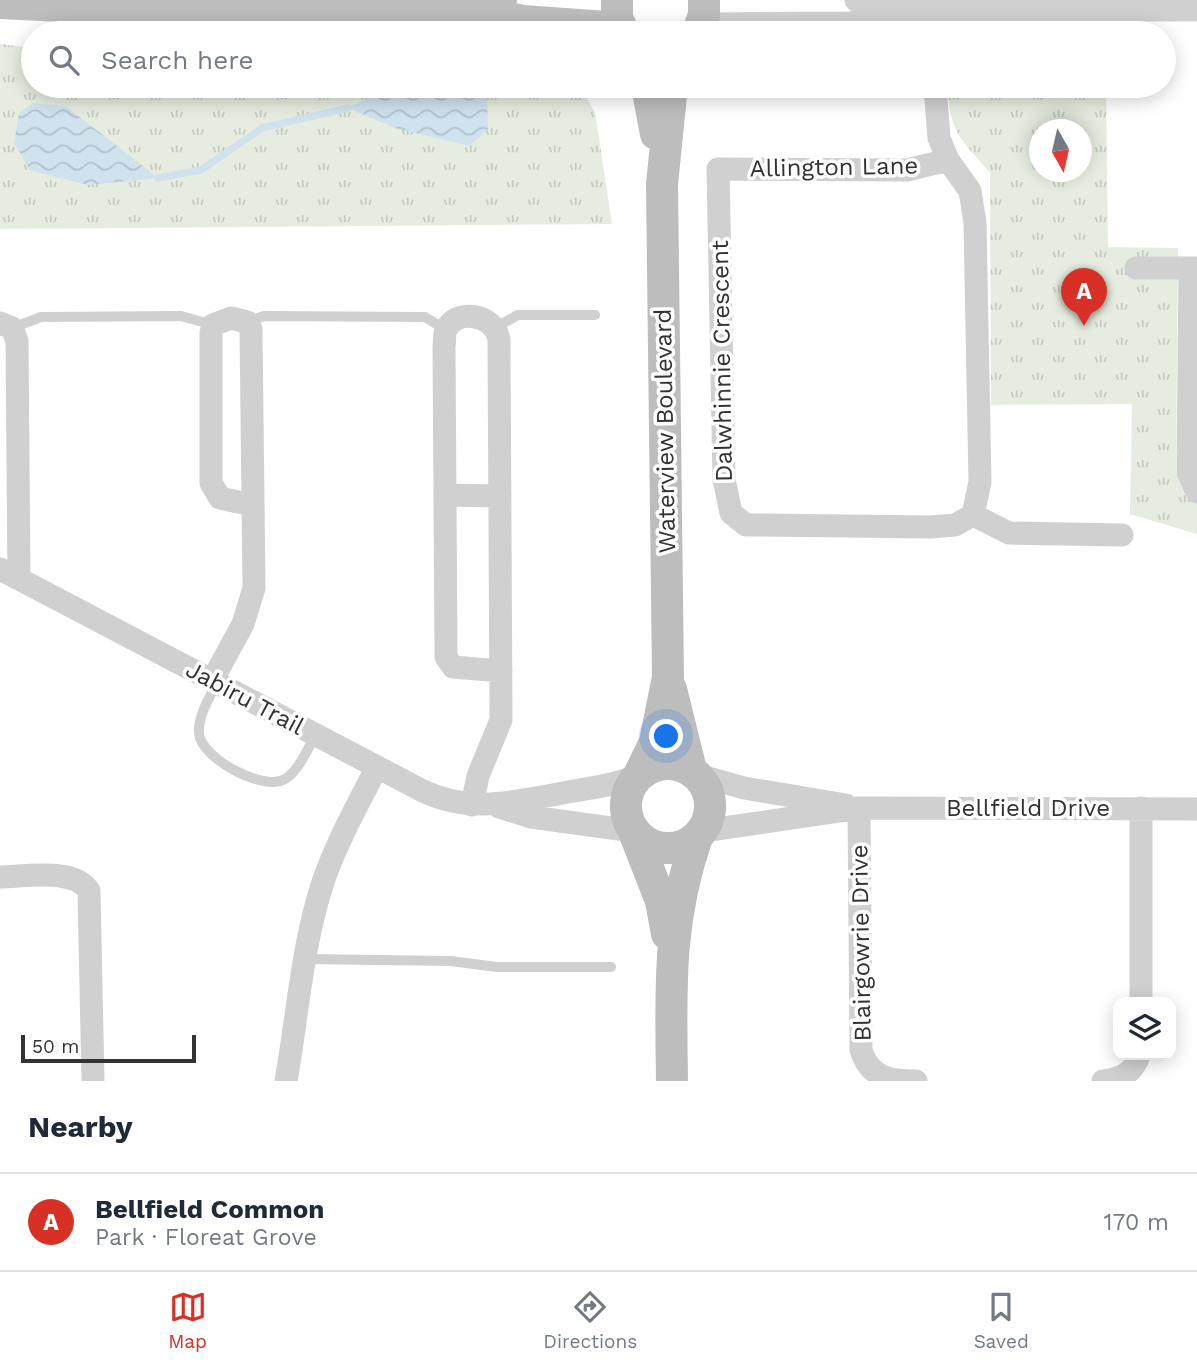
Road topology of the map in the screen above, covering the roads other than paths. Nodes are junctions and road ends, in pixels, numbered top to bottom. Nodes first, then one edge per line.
1 (501, 0) edge
2 (856, 0) edge
3 (18, 3) edge
4 (462, 8) junction
5 (1197, 10) edge
6 (929, 18) edge
7 (701, 19) edge
8 (620, 21) edge
9 (775, 21) edge
10 (881, 21) edge
11 (649, 98) edge
12 (671, 98) edge
13 (935, 98) edge
14 (948, 160) junction
15 (718, 169) joint
16 (662, 184) junction
17 (1136, 268) dead end
18 (1194, 268) edge
19 (594, 314) dead end
20 (247, 322) junction
21 (213, 325) junction
22 (6, 326) edge
23 (496, 327) junction
24 (446, 330) junction
25 (1197, 492) edge
26 (445, 495) junction
27 (500, 496) junction
28 (252, 505) junction
29 (973, 515) junction
30 (1122, 535) dead end
31 (10, 574) edge
32 (500, 671) junction
33 (668, 677) junction
34 (215, 682) junction
35 (316, 735) junction
36 (377, 767) junction
37 (695, 773) junction
38 (638, 776) junction
39 (568, 792) junction
40 (471, 805) junction
41 (496, 806) junction
42 (859, 808) junction
43 (1141, 808) junction
44 (1197, 809) edge
45 (565, 822) junction
46 (634, 831) junction
47 (700, 834) junction
48 (0, 877) edge
49 (671, 956) junction
50 (304, 959) junction
51 (611, 967) dead end
52 (1141, 997) edge
53 (1137, 1060) edge
54 (93, 1081) edge
55 (285, 1081) edge
56 (672, 1081) edge
57 (916, 1081) edge
58 (1103, 1081) edge

1 - 4 street
2 - 6 street
3 - 4 street
4 - 8 street
5 - 6 street
6 - 10 street
7 - 9 street
11 - 16 street, Waterview Boulevard
12 - 16 street, Waterview Boulevard
13 - 14 street
14 - 15 street, Allington Lane
14 - 29 street
15 - 29 street, Dalwhinnie Crescent
16 - 33 street, Waterview Boulevard
17 - 18 street
18 - 25 street
19 - 23 lane
20 - 21 street
20 - 24 lane
20 - 28 street
21 - 22 lane
21 - 28 street
22 - 31 street
23 - 24 street
23 - 27 street
24 - 26 street
26 - 27 street
26 - 32 street
27 - 32 street
28 - 34 street
29 - 30 street
31 - 34 street, Jabiru Trail
32 - 40 street
33 - 37 street, Waterview Boulevard
33 - 38 street, Waterview Boulevard
34 - 35 street, Jabiru Trail
34 - 35 lane
35 - 36 street, Jabiru Trail
36 - 40 street, Jabiru Trail
36 - 50 street
37 - 38 street
37 - 42 street, Bellfield Drive
37 - 47 street
38 - 39 street, Jabiru Trail
38 - 46 street
39 - 41 street, Jabiru Trail
39 - 45 street
40 - 41 street, Jabiru Trail
41 - 45 street, Jabiru Trail
42 - 43 street, Bellfield Drive
42 - 47 street, Bellfield Drive
42 - 57 street, Blairgowrie Drive
43 - 44 street, Bellfield Drive
43 - 52 street
45 - 46 street, Jabiru Trail
46 - 47 street
46 - 49 street
47 - 49 street
48 - 54 street
49 - 56 street
50 - 51 lane
50 - 55 street
53 - 58 street

